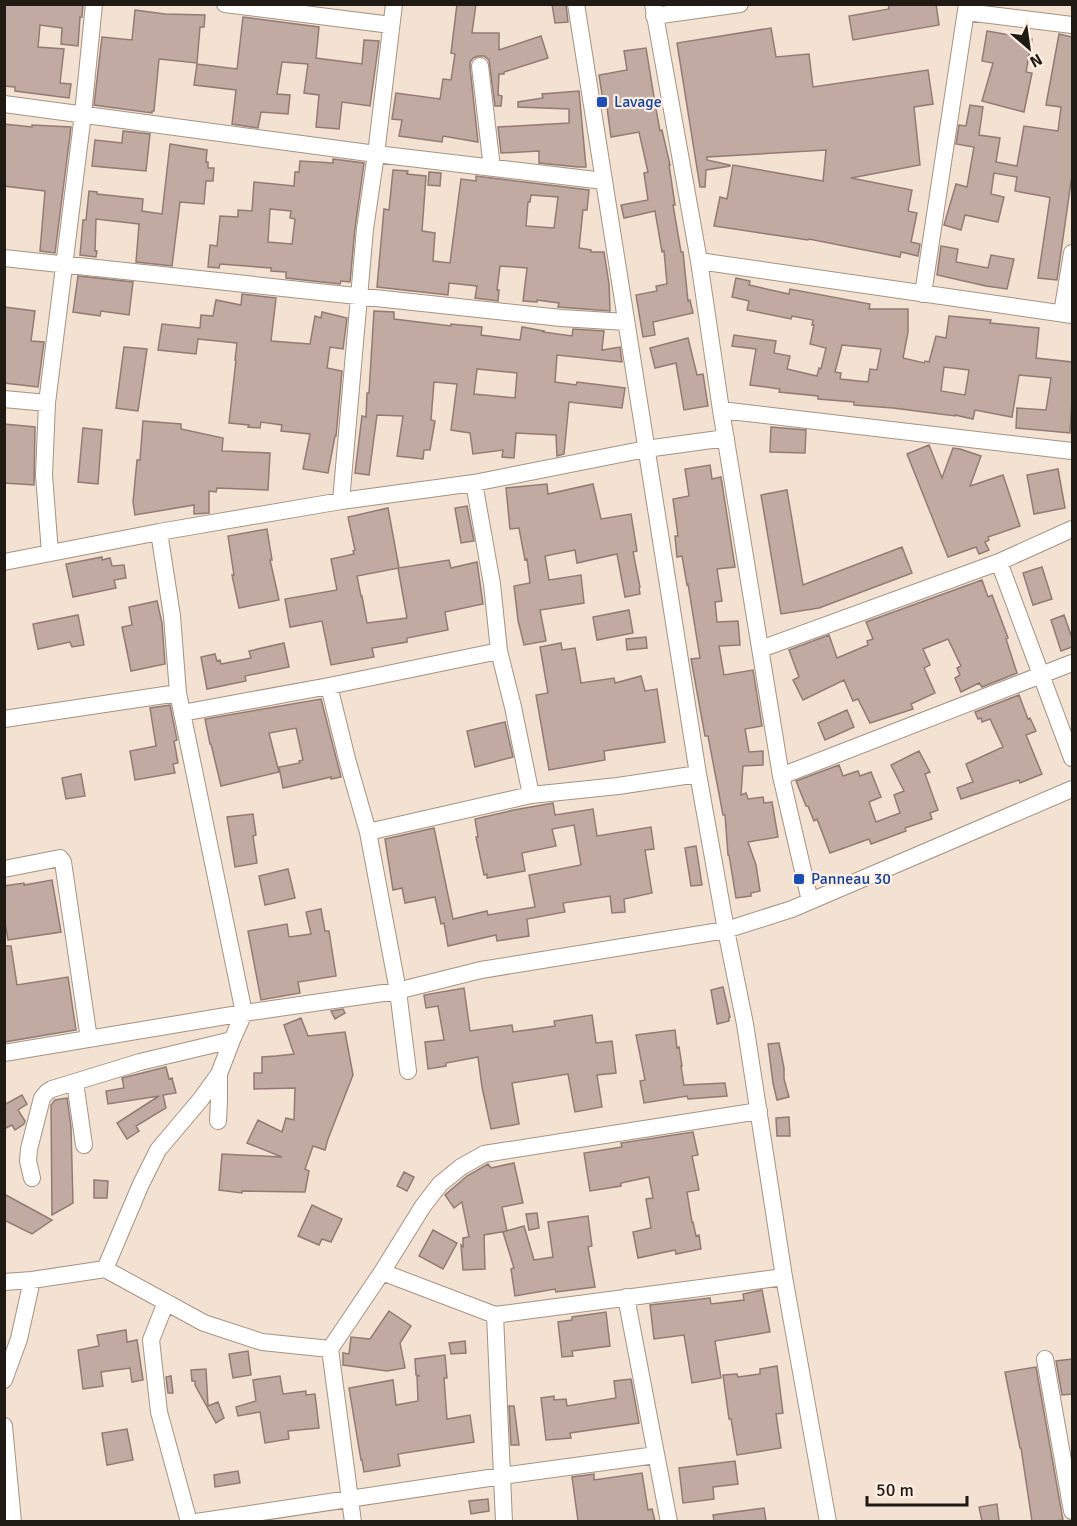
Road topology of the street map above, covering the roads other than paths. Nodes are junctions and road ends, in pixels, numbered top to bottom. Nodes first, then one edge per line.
1 (94, 4) edge
2 (225, 4) edge
3 (394, 4) edge
4 (576, 4) edge
5 (740, 4) edge
6 (247, 5) edge
7 (967, 8) edge
8 (654, 10) edge
9 (391, 25) junction
10 (1072, 25) edge
11 (480, 66) dead end
12 (4, 104) edge
13 (83, 114) junction
14 (376, 154) junction
15 (492, 168) junction
16 (604, 182) junction
17 (1072, 253) edge
18 (4, 258) edge
19 (699, 261) junction
20 (64, 264) junction
21 (923, 294) junction
22 (358, 296) junction
23 (1067, 314) edge
24 (626, 322) junction
25 (4, 399) edge
26 (47, 403) junction
27 (721, 410) junction
28 (726, 438) junction
29 (646, 449) junction
30 (1072, 451) edge
31 (474, 483) junction
32 (341, 501) junction
33 (1072, 529) edge
34 (159, 532) junction
35 (50, 554) junction
36 (6, 561) edge
37 (999, 562) junction
38 (760, 649) junction
39 (499, 651) junction
40 (1072, 663) edge
41 (1042, 675) junction
42 (329, 686) junction
43 (178, 693) junction
44 (182, 713) junction
45 (4, 719) edge
46 (1072, 758) edge
47 (698, 774) junction
48 (781, 776) junction
49 (1072, 789) edge
50 (531, 795) junction
51 (368, 832) junction
52 (4, 869) edge
53 (810, 901) junction
54 (726, 930) junction
55 (398, 991) junction
56 (244, 1013) junction
57 (89, 1039) junction
58 (232, 1040) junction
59 (4, 1053) edge
60 (408, 1071) dead end
61 (219, 1074) junction
62 (75, 1082) junction
63 (759, 1111) junction
64 (218, 1121) dead end
65 (84, 1145) dead end
66 (32, 1178) dead end
67 (105, 1269) junction
68 (382, 1272) junction
69 (784, 1277) junction
70 (32, 1280) junction
71 (4, 1282) edge
72 (626, 1297) junction
73 (166, 1302) junction
74 (495, 1315) junction
75 (330, 1349) junction
76 (1045, 1359) dead end
77 (4, 1380) edge
78 (4, 1426) edge
79 (1066, 1440) edge
80 (656, 1455) junction
81 (502, 1476) junction
82 (350, 1498) junction
83 (1072, 1511) edge
84 (13, 1521) edge
85 (189, 1521) edge
86 (196, 1521) edge
87 (353, 1521) edge
88 (504, 1521) edge
89 (669, 1521) edge
90 (828, 1521) edge

1 - 13 street
2 - 6 street
3 - 9 street
4 - 16 street
5 - 8 street
6 - 9 street
7 - 10 street
7 - 21 street
8 - 19 street
9 - 14 street
11 - 15 street
12 - 13 street
13 - 14 street
13 - 20 street
14 - 15 street
14 - 22 street
15 - 16 street
16 - 24 street
17 - 23 street
18 - 20 street
19 - 21 street
19 - 27 street
20 - 22 street
20 - 26 street
21 - 23 street
22 - 24 street
22 - 32 street
24 - 29 street
25 - 26 street
26 - 35 street
27 - 28 street
27 - 30 street
28 - 29 street
28 - 38 street
29 - 31 street
29 - 47 street
31 - 32 street
31 - 39 street
32 - 34 street
33 - 37 street
34 - 35 street
34 - 43 street
35 - 36 street
37 - 38 street
37 - 41 street
38 - 48 street
39 - 42 street
39 - 50 street
40 - 41 street
41 - 46 street
41 - 48 street
42 - 44 street
42 - 51 street
43 - 44 street
43 - 45 street
44 - 56 street
47 - 50 street
47 - 54 street
48 - 53 street
49 - 53 street
50 - 51 street
51 - 55 street
52 - 57 street
53 - 54 street
54 - 55 street
54 - 63 street
55 - 56 street
55 - 60 street
56 - 57 street
56 - 58 street
57 - 59 street
58 - 61 street
58 - 62 street
61 - 64 street
61 - 67 street
62 - 65 street
62 - 66 street
63 - 68 street
63 - 69 street
67 - 70 street
67 - 73 street
68 - 74 street
68 - 75 street
69 - 72 street
69 - 90 street
70 - 71 street
70 - 77 street
72 - 74 street
72 - 80 street
73 - 75 street
73 - 85 street
74 - 81 street
75 - 82 street
76 - 79 street
78 - 84 street
79 - 83 street
80 - 81 street
80 - 89 street
81 - 82 street
81 - 88 street
82 - 86 street
82 - 87 street

